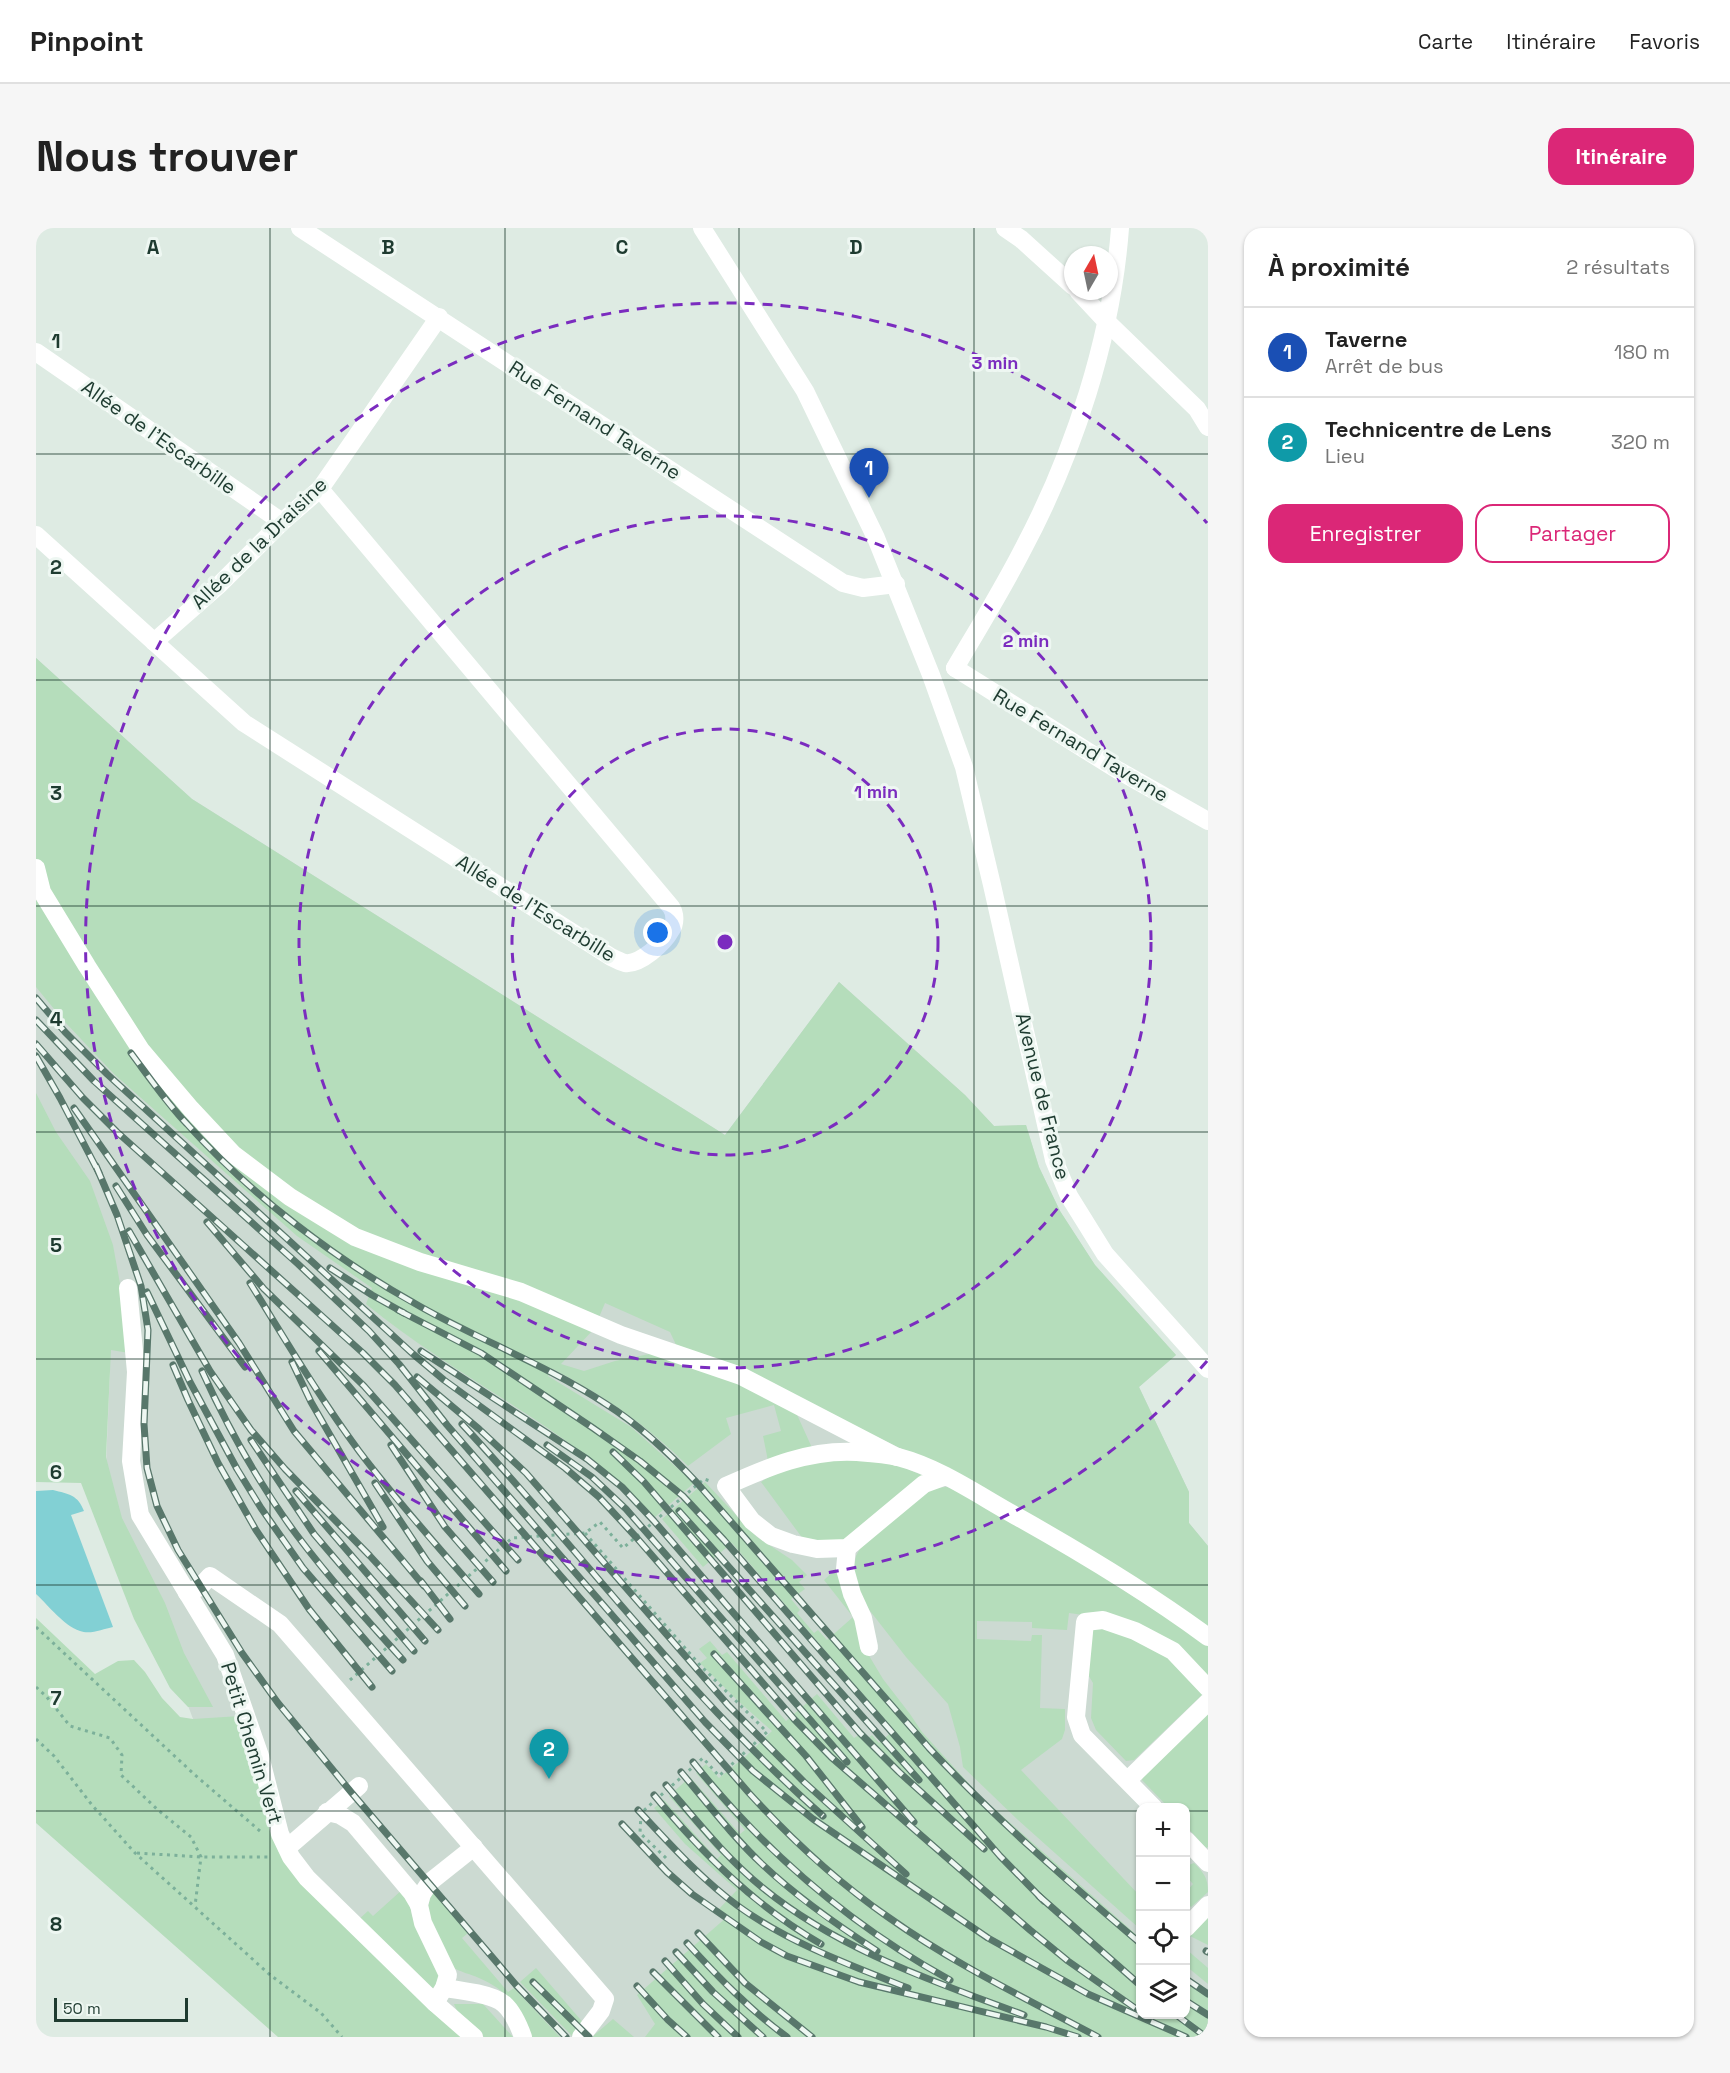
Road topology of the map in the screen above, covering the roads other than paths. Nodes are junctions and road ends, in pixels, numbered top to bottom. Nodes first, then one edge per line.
1 (300, 228) edge
2 (702, 228) edge
3 (1005, 228) edge
4 (1120, 228) edge
5 (1064, 278) edge
6 (1086, 300) edge
7 (439, 317) junction
8 (1106, 321) junction
9 (36, 352) edge
10 (1208, 427) edge
11 (320, 489) junction
12 (282, 522) junction
13 (36, 535) edge
14 (896, 584) junction
15 (154, 642) junction
16 (955, 668) junction
17 (931, 675) junction
18 (1208, 821) edge
19 (36, 868) edge
20 (128, 1288) dead end
21 (1208, 1369) edge
22 (897, 1457) junction
23 (946, 1476) junction
24 (847, 1548) junction
25 (188, 1593) junction
26 (1208, 1637) edge
27 (869, 1647) dead end
28 (1208, 1688) edge
29 (1208, 1702) edge
30 (1128, 1780) junction
31 (359, 1786) dead end
32 (1149, 1803) edge
33 (327, 1812) junction
34 (1190, 1845) edge
35 (474, 1847) junction
36 (289, 1853) junction
37 (1208, 1863) edge
38 (419, 1905) junction
39 (1208, 1905) edge
40 (1190, 1923) edge
41 (440, 1995) junction
42 (474, 2037) edge
43 (523, 2037) edge
44 (581, 2037) edge

1 - 7 street, Rue Fernand Taverne
2 - 14 street, Avenue de France
3 - 5 street
4 - 8 street
6 - 8 street
7 - 11 street, Allée de la Draisine
7 - 14 street, Rue Fernand Taverne
8 - 10 street
8 - 16 street
9 - 12 street, Allée de l'Escarbille
11 - 12 street, Allée de la Draisine
11 - 15 street, Allée de l'Escarbille
12 - 15 street, Allée de la Draisine
13 - 15 street, Allée de l'Escarbille
14 - 17 street, Avenue de France
16 - 17 street
16 - 18 street, Rue Fernand Taverne
17 - 21 street, Avenue de France
19 - 22 street
20 - 25 street, Petit Chemin Vert
22 - 23 street
22 - 24 street
23 - 24 street
23 - 26 street
24 - 27 street
25 - 35 street
25 - 36 street, Petit Chemin Vert
28 - 30 street
29 - 30 street
30 - 32 street
31 - 33 street
33 - 36 street
33 - 38 street
34 - 37 street
35 - 38 street
35 - 44 street
36 - 41 street, Petit Chemin Vert
38 - 41 street
39 - 40 street
41 - 42 street, Petit Chemin Vert
41 - 43 street

